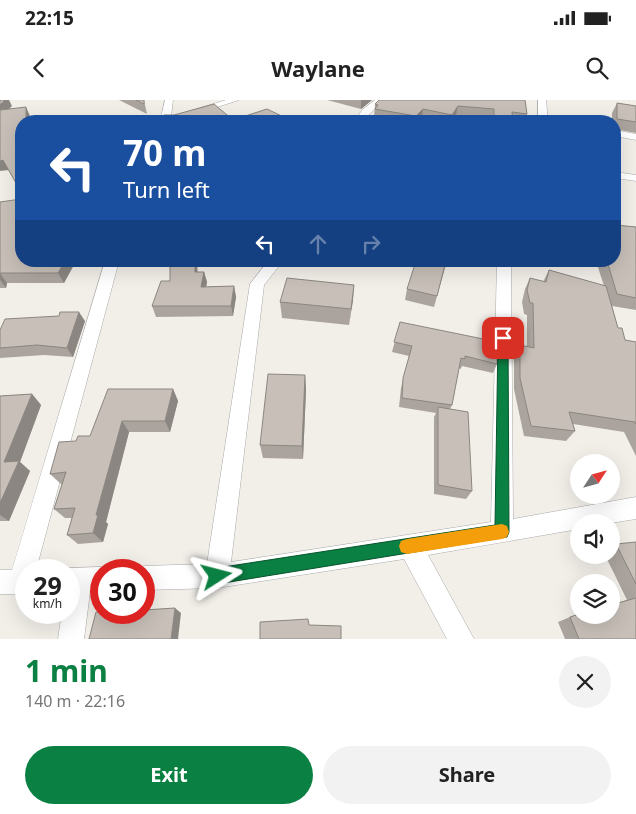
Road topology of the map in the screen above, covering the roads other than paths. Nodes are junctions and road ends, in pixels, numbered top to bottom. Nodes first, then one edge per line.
1 (168, 100) edge
2 (235, 100) edge
3 (381, 100) edge
4 (542, 100) edge
5 (166, 115) edge
6 (184, 115) edge
7 (363, 115) edge
8 (543, 115) edge
9 (621, 134) edge
10 (636, 137) edge
11 (621, 176) edge
12 (636, 178) edge
13 (110, 267) edge
14 (271, 267) edge
15 (504, 267) edge
16 (636, 508) edge
17 (502, 532) junction
18 (410, 546) junction
19 (23, 559) edge
20 (217, 576) junction
21 (155, 578) edge
22 (83, 580) edge
23 (71, 639) edge
24 (461, 639) edge

1 - 5 street
2 - 6 street
3 - 7 street
4 - 8 street
9 - 10 street
11 - 12 street
13 - 19 street
14 - 20 street
15 - 17 street
16 - 17 street
17 - 18 street
18 - 20 street
18 - 24 street
20 - 21 street
22 - 23 street

